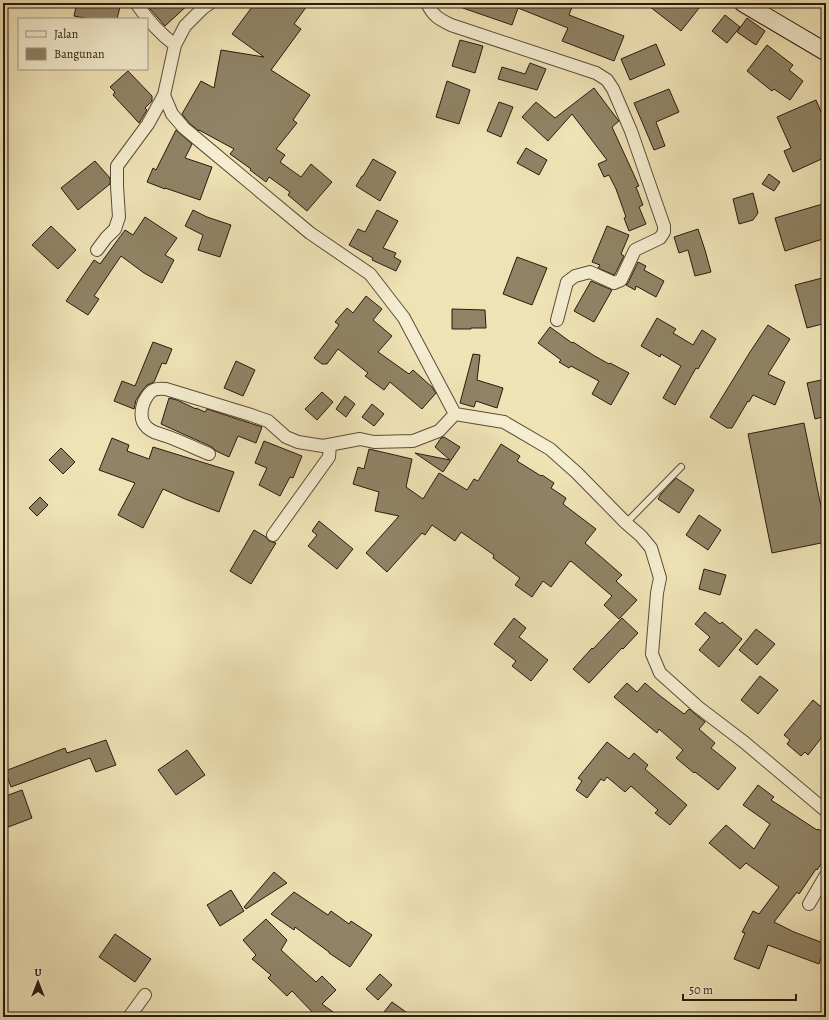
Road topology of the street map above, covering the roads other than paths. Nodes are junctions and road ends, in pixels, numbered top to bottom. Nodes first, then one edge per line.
1 (136, 3) edge
2 (210, 3) edge
3 (427, 3) edge
4 (743, 3) edge
5 (147, 18) edge
6 (148, 19) edge
7 (174, 45) junction
8 (826, 52) edge
9 (164, 94) junction
10 (97, 250) dead end
11 (557, 320) dead end
12 (454, 414) junction
13 (330, 445) junction
14 (209, 454) dead end
15 (681, 467) dead end
16 (626, 523) junction
17 (273, 535) dead end
18 (826, 811) edge
19 (826, 875) edge
20 (809, 904) dead end
21 (145, 995) dead end
22 (129, 1017) edge

1 - 5 street
2 - 7 street
3 - 11 street
4 - 8 main road
6 - 7 street
7 - 9 street
9 - 10 street
9 - 12 street
12 - 13 street
12 - 16 street
13 - 14 street
13 - 17 street
15 - 16 lane
16 - 18 street
19 - 20 street
21 - 22 street

